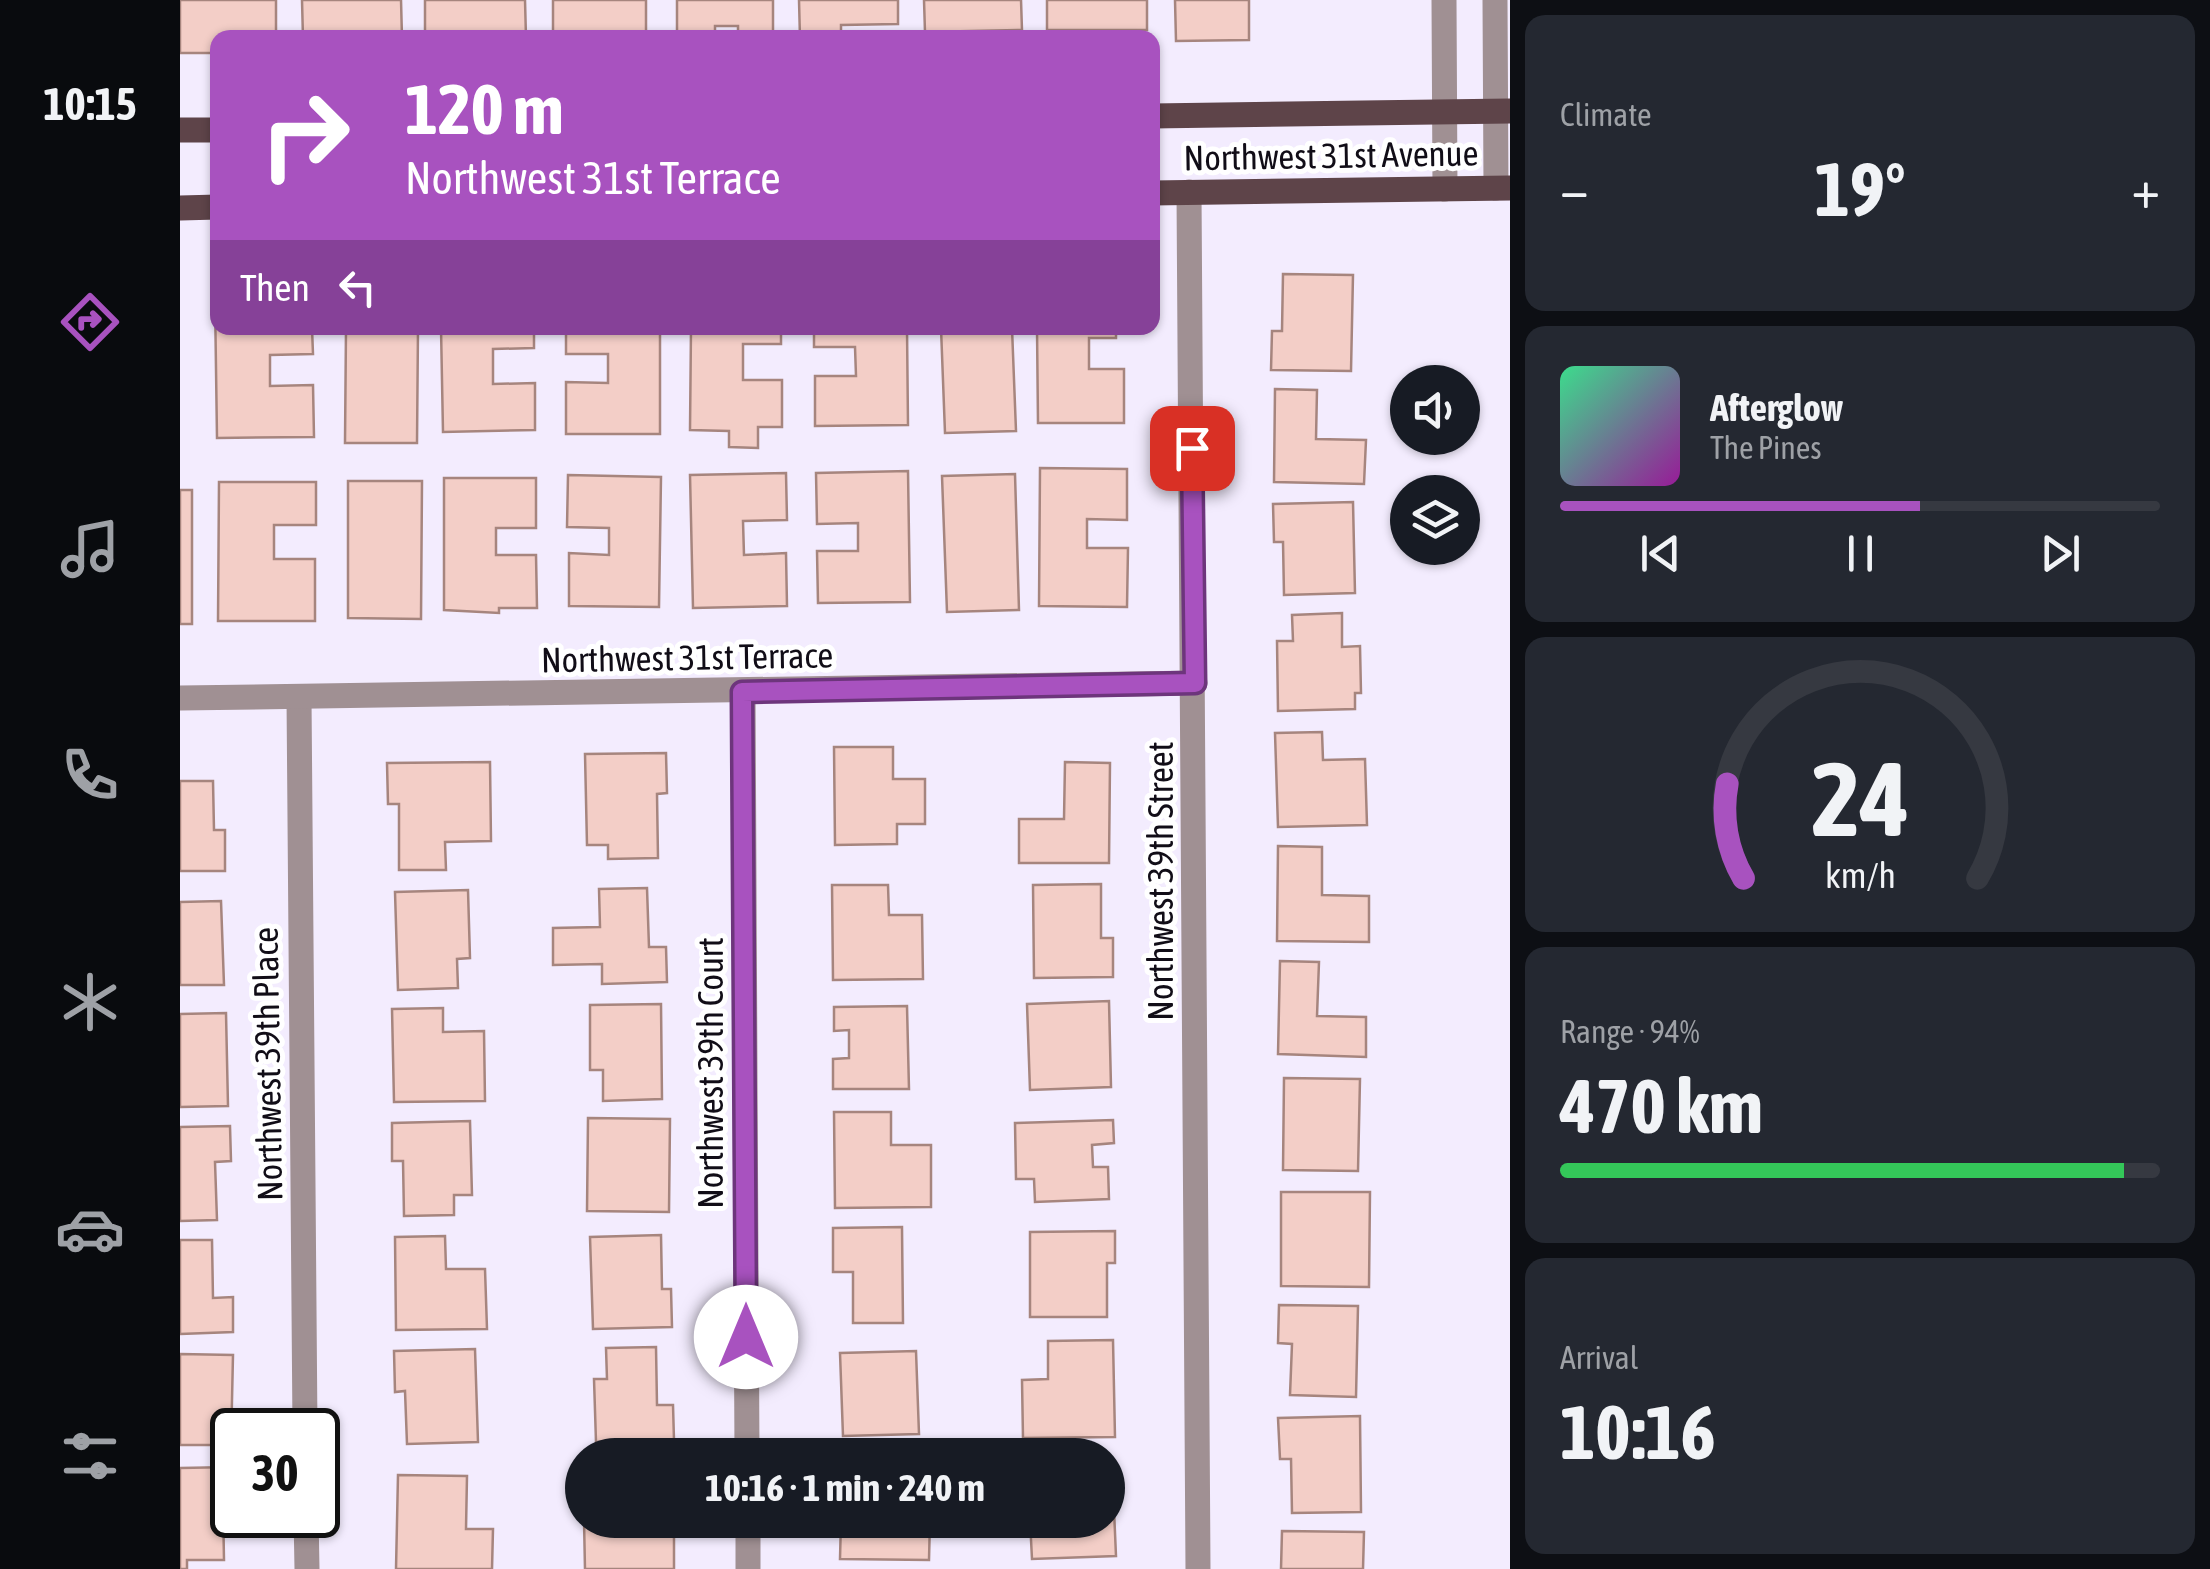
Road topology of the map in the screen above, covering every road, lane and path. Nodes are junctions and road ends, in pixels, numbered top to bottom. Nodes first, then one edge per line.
1 (1444, 0) edge
2 (1495, 0) edge
3 (1503, 111) edge
4 (1444, 112) junction
5 (1160, 116) edge
6 (180, 130) edge
7 (210, 130) edge
8 (1503, 188) edge
9 (1444, 189) junction
10 (1189, 192) junction
11 (1160, 193) edge
12 (210, 207) edge
13 (180, 208) edge
14 (1195, 683) junction
15 (742, 692) junction
16 (299, 697) junction
17 (180, 698) edge
18 (305, 1408) edge
19 (747, 1438) edge
20 (306, 1538) edge
21 (748, 1538) edge
22 (306, 1569) edge
23 (748, 1569) edge
24 (1198, 1569) edge

1 - 4 street
2 - 3 street
3 - 4 main road, Northwest 31st Avenue
3 - 8 street
4 - 5 main road, Northwest 31st Avenue
4 - 9 street
6 - 7 main road
8 - 9 main road, Northwest 31st Avenue
9 - 10 main road, Northwest 31st Avenue
10 - 11 main road, Northwest 31st Avenue
10 - 14 street, Northwest 39th Street
12 - 13 main road
14 - 15 street, Northwest 31st Terrace
14 - 24 street, Northwest 39th Street
15 - 16 street, Northwest 31st Terrace
15 - 19 street, Northwest 39th Court
16 - 17 street, Northwest 31st Terrace
16 - 18 street, Northwest 39th Place
20 - 22 street
21 - 23 street

